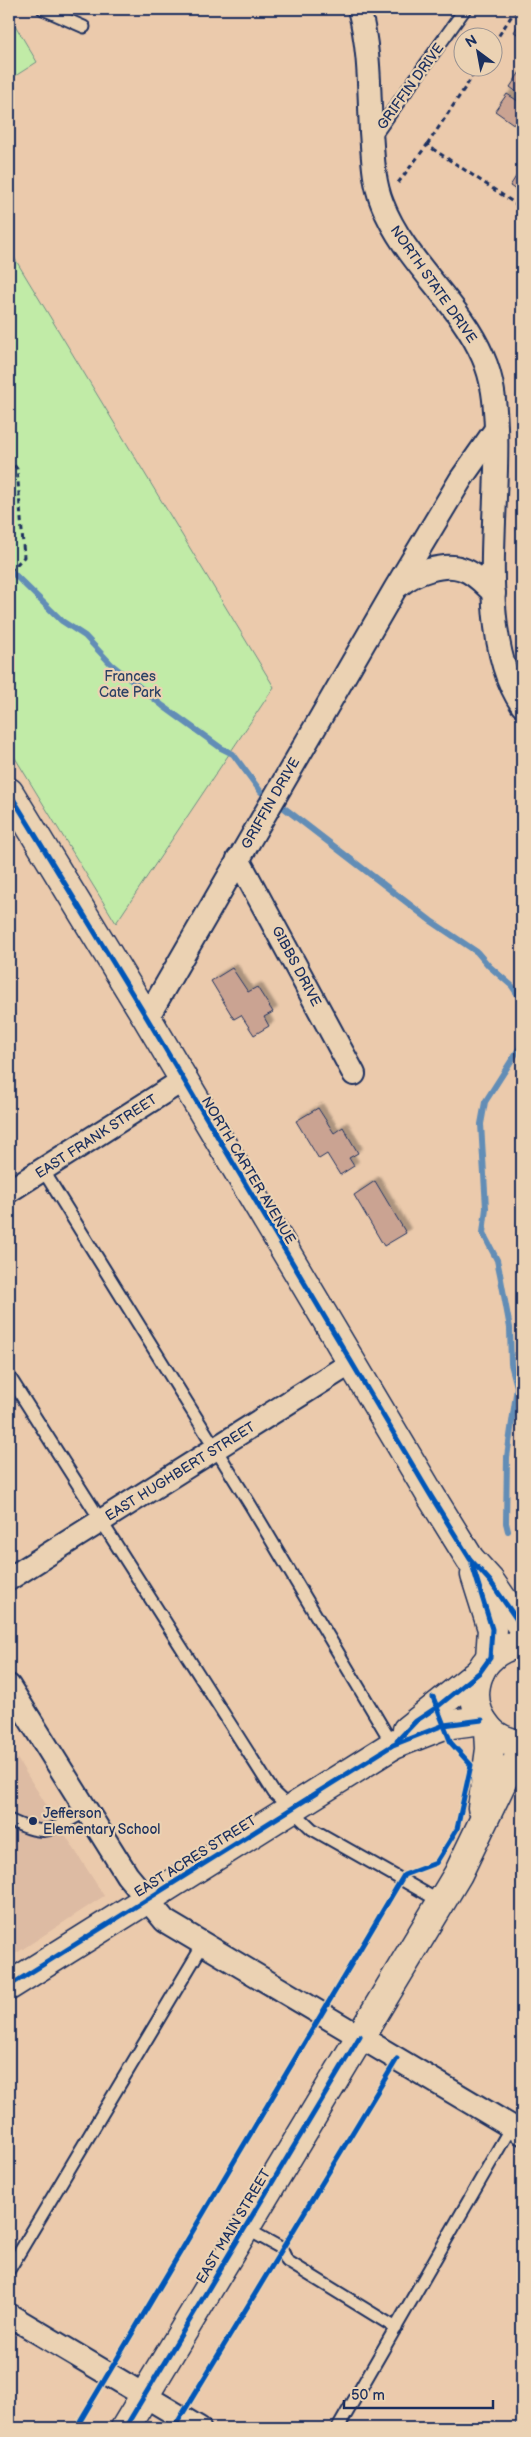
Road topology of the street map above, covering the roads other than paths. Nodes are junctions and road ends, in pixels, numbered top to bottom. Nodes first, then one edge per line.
1 (43, 9) edge
2 (359, 9) edge
3 (465, 9) edge
4 (84, 26) dead end
5 (372, 139) junction
6 (496, 429) junction
7 (395, 589) junction
8 (494, 593) junction
9 (522, 705) edge
10 (12, 803) edge
11 (238, 859) junction
12 (147, 1018) junction
13 (354, 1074) dead end
14 (183, 1080) junction
15 (43, 1170) junction
16 (9, 1191) edge
17 (351, 1363) junction
18 (9, 1376) edge
19 (215, 1448) junction
20 (100, 1521) junction
21 (470, 1559) junction
22 (9, 1579) edge
23 (490, 1581) junction
24 (522, 1600) edge
25 (522, 1627) edge
26 (522, 1644) edge
27 (485, 1665) junction
28 (11, 1696) edge
29 (485, 1725) junction
30 (393, 1745) junction
31 (522, 1745) edge
32 (522, 1756) edge
33 (292, 1809) junction
34 (87, 1811) junction
35 (9, 1820) edge
36 (480, 1826) junction
37 (146, 1899) junction
38 (441, 1902) junction
39 (204, 1943) junction
40 (9, 1986) edge
41 (360, 2036) junction
42 (517, 2130) edge
43 (245, 2228) junction
44 (9, 2270) edge
45 (9, 2315) edge
46 (396, 2328) junction
47 (144, 2396) junction
48 (125, 2428) edge
49 (200, 2428) edge
50 (338, 2428) edge

1 - 4 lane
2 - 5 street, NORTH STATE DRIVE
3 - 5 lane, GRIFFIN DRIVE
5 - 6 street, NORTH STATE DRIVE
6 - 7 street, GRIFFIN DRIVE
6 - 8 street, NORTH STATE DRIVE
7 - 8 street, GRIFFIN DRIVE
7 - 11 street, GRIFFIN DRIVE
8 - 9 street, NORTH STATE DRIVE
10 - 12 street, NORTH CARTER AVENUE
11 - 12 street, GRIFFIN DRIVE
11 - 13 street, GIBBS DRIVE
12 - 14 street, NORTH CARTER AVENUE
14 - 15 street, EAST FRANK STREET
14 - 17 street, NORTH CARTER AVENUE
15 - 16 street, EAST FRANK STREET
15 - 19 lane
17 - 19 street, EAST HUGHBERT STREET
17 - 21 street, NORTH CARTER AVENUE
18 - 20 lane
19 - 20 street, EAST HUGHBERT STREET
19 - 30 lane
20 - 22 street, EAST HUGHBERT STREET
20 - 33 lane
21 - 23 street, NORTH CARTER AVENUE
21 - 27 street, NORTH CARTER AVENUE
23 - 24 street
23 - 25 street, NORTH CARTER AVENUE
26 - 27 street, EAST ACRES STREET
27 - 29 street, NORTH CARTER AVENUE
27 - 30 street, EAST ACRES STREET
28 - 34 street
29 - 30 street, EAST ACRES STREET
29 - 31 street
29 - 36 street, EAST MAIN STREET
30 - 33 street, EAST ACRES STREET
32 - 36 street, EAST MAIN STREET
33 - 37 street, EAST ACRES STREET
33 - 38 lane
34 - 35 lane
34 - 37 street
36 - 38 street, EAST MAIN STREET
37 - 39 street
37 - 40 street, EAST ACRES STREET
38 - 41 street, EAST MAIN STREET
39 - 41 street
39 - 44 lane
41 - 42 street
41 - 43 street, EAST MAIN STREET
42 - 46 lane
43 - 46 lane
43 - 47 street, EAST MAIN STREET
45 - 47 street
46 - 50 lane
47 - 48 street, EAST MAIN STREET
47 - 49 street

